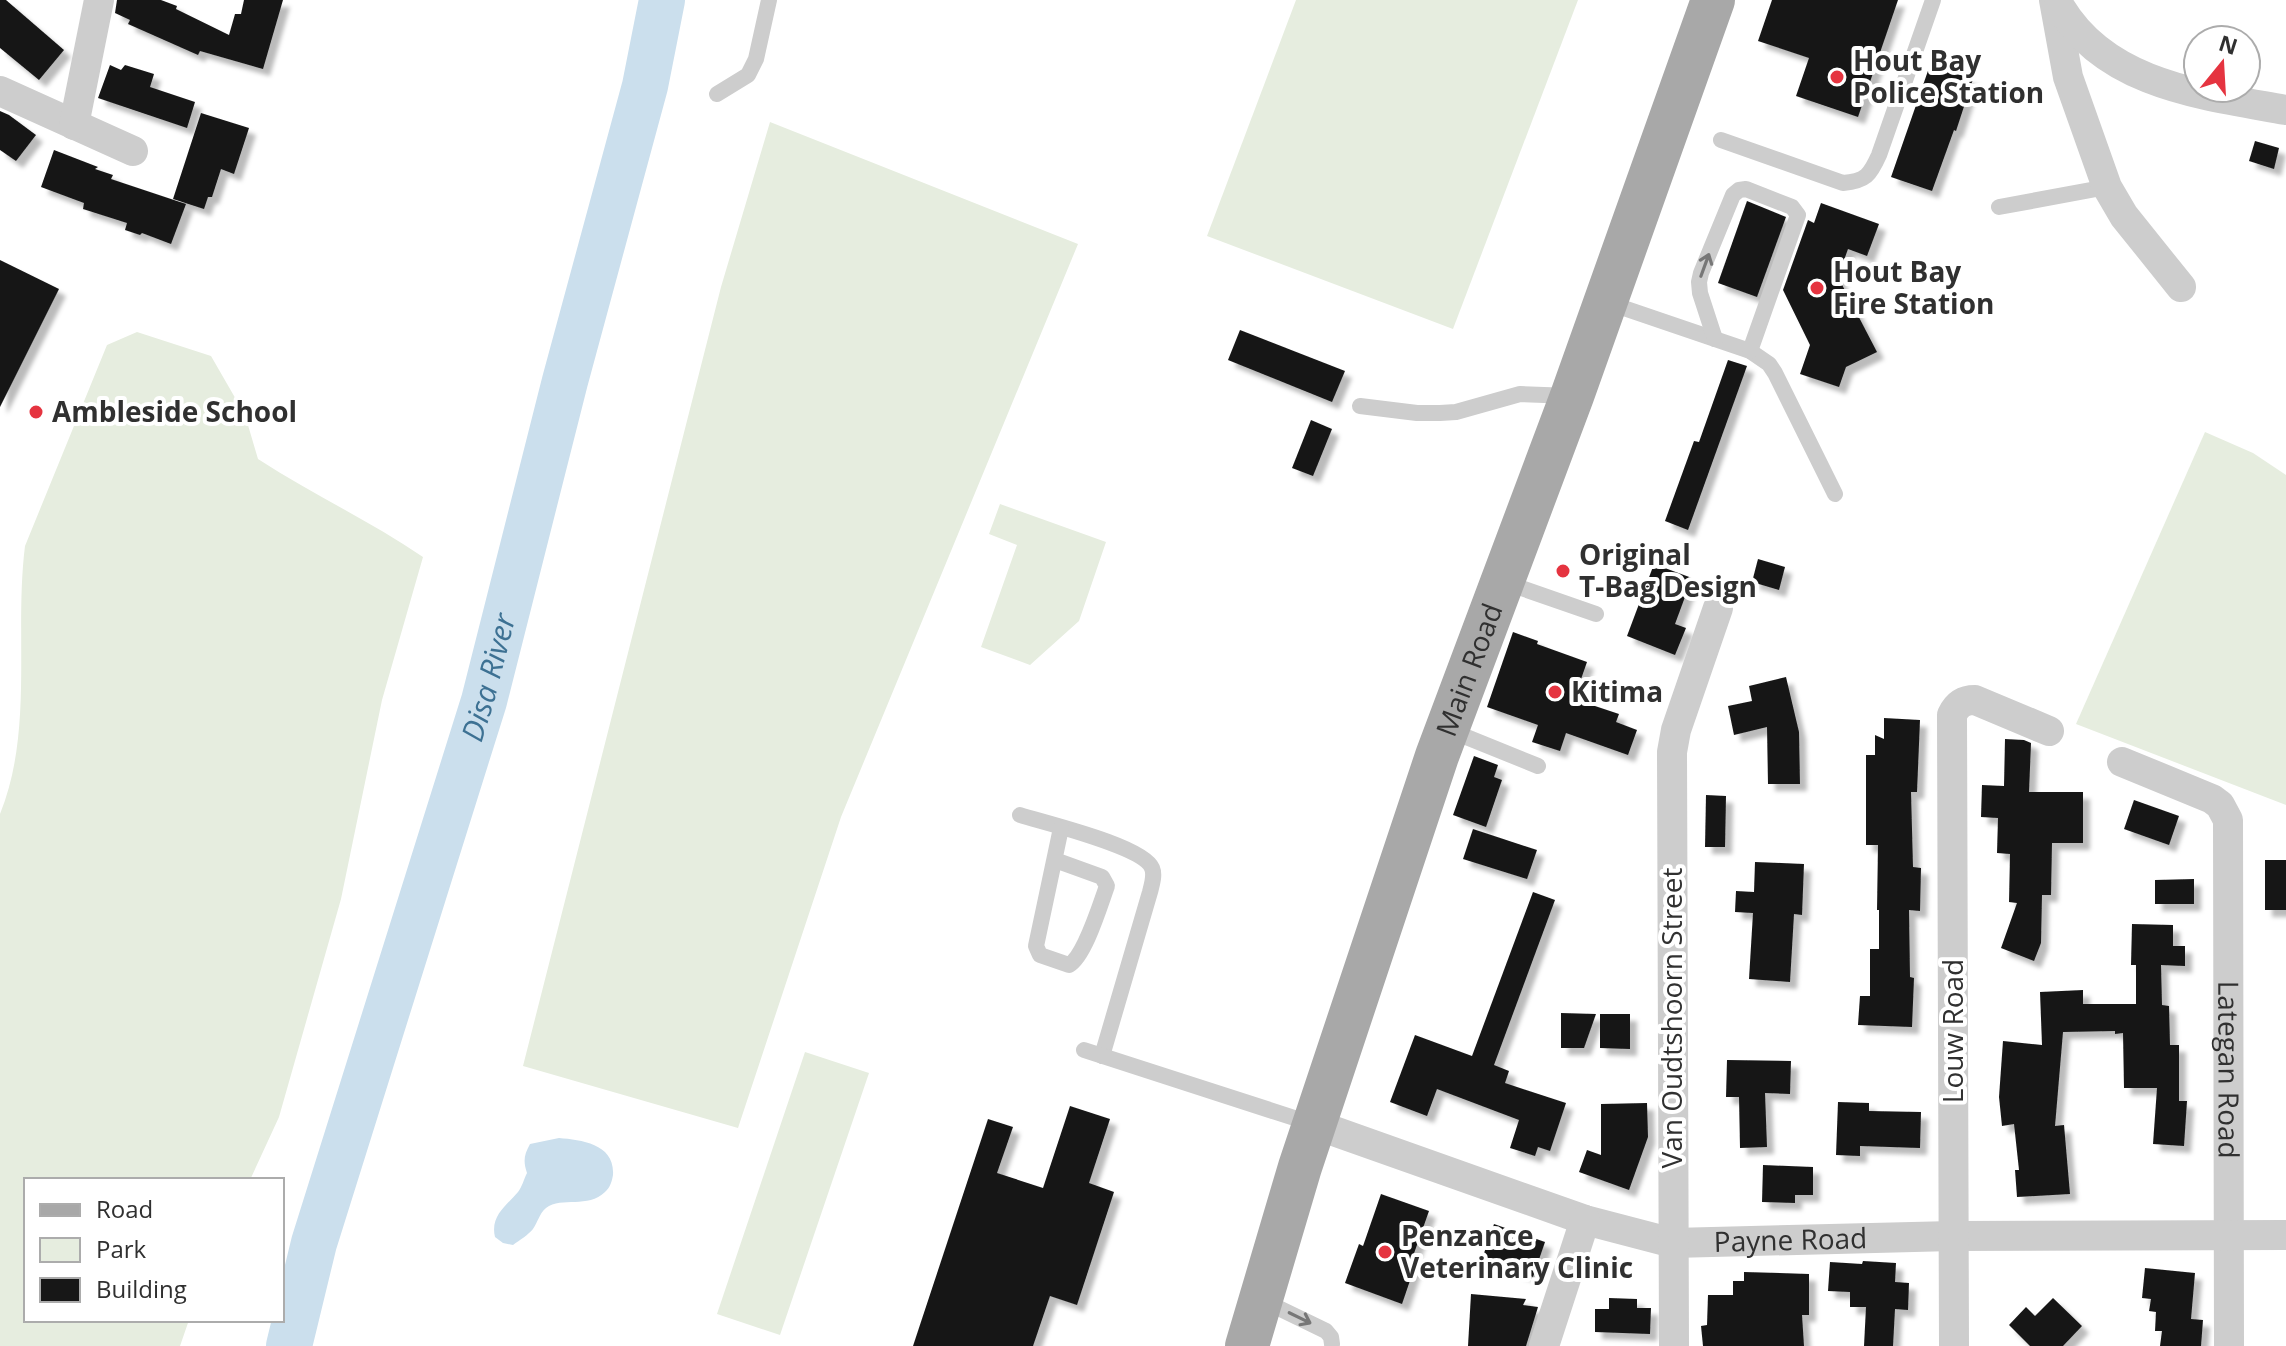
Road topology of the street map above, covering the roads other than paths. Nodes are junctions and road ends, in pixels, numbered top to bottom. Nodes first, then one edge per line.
1 (99, 0) edge
2 (769, 0) edge
3 (1713, 0) edge
4 (1933, 0) edge
5 (2055, 0) edge
6 (0, 91) edge
7 (717, 94) dead end
8 (2286, 110) edge
9 (74, 125) junction
10 (1721, 140) dead end
11 (133, 151) dead end
12 (2107, 187) junction
13 (1999, 207) dead end
14 (2181, 287) dead end
15 (1606, 302) junction
16 (1715, 339) junction
17 (1750, 351) junction
18 (1572, 396) junction
19 (1360, 406) dead end
20 (1835, 494) dead end
21 (1503, 581) junction
22 (1718, 608) dead end
23 (1596, 614) dead end
24 (1447, 729) junction
25 (2049, 731) dead end
26 (2122, 762) dead end
27 (1538, 766) dead end
28 (1020, 815) dead end
29 (1061, 828) junction
30 (1055, 860) junction
31 (1084, 1050) dead end
32 (1102, 1056) junction
33 (1314, 1124) junction
34 (1585, 1220) junction
35 (2286, 1235) edge
36 (1953, 1236) junction
37 (2228, 1236) junction
38 (1673, 1243) junction
39 (1260, 1299) junction
40 (1332, 1344) dead end
41 (1247, 1346) edge
42 (1544, 1346) edge
43 (1674, 1346) edge
44 (1954, 1346) edge
45 (2229, 1346) edge

1 - 9 street
2 - 7 lane
3 - 15 main road, Main Road
4 - 10 lane
5 - 8 street
5 - 12 street
6 - 9 street
9 - 11 street
12 - 13 lane
12 - 14 street
15 - 16 lane
15 - 18 main road, Main Road
16 - 17 lane
16 -> 17 lane
17 - 20 lane
18 - 19 lane
18 - 21 main road, Main Road
21 - 23 lane
21 - 24 main road, Main Road
22 - 38 street, Van Oudtshoorn Street
24 - 27 lane
24 - 33 main road, Main Road
25 - 36 street, Louw Road
26 - 37 street, Lategan Road
28 - 29 lane
29 - 30 lane
29 - 32 lane
30 - 30 lane
31 - 32 lane
32 - 33 lane
33 - 34 street, Payne Road
33 - 39 main road, Main Road
34 - 38 street, Payne Road
34 - 42 street
35 - 37 street, Payne Road
36 - 37 street, Payne Road
36 - 38 street, Payne Road
36 - 44 street, Louw Road
37 - 45 street, Lategan Road
38 - 43 street, Van Oudtshoorn Street
39 -> 40 lane
39 - 41 main road, Main Road

